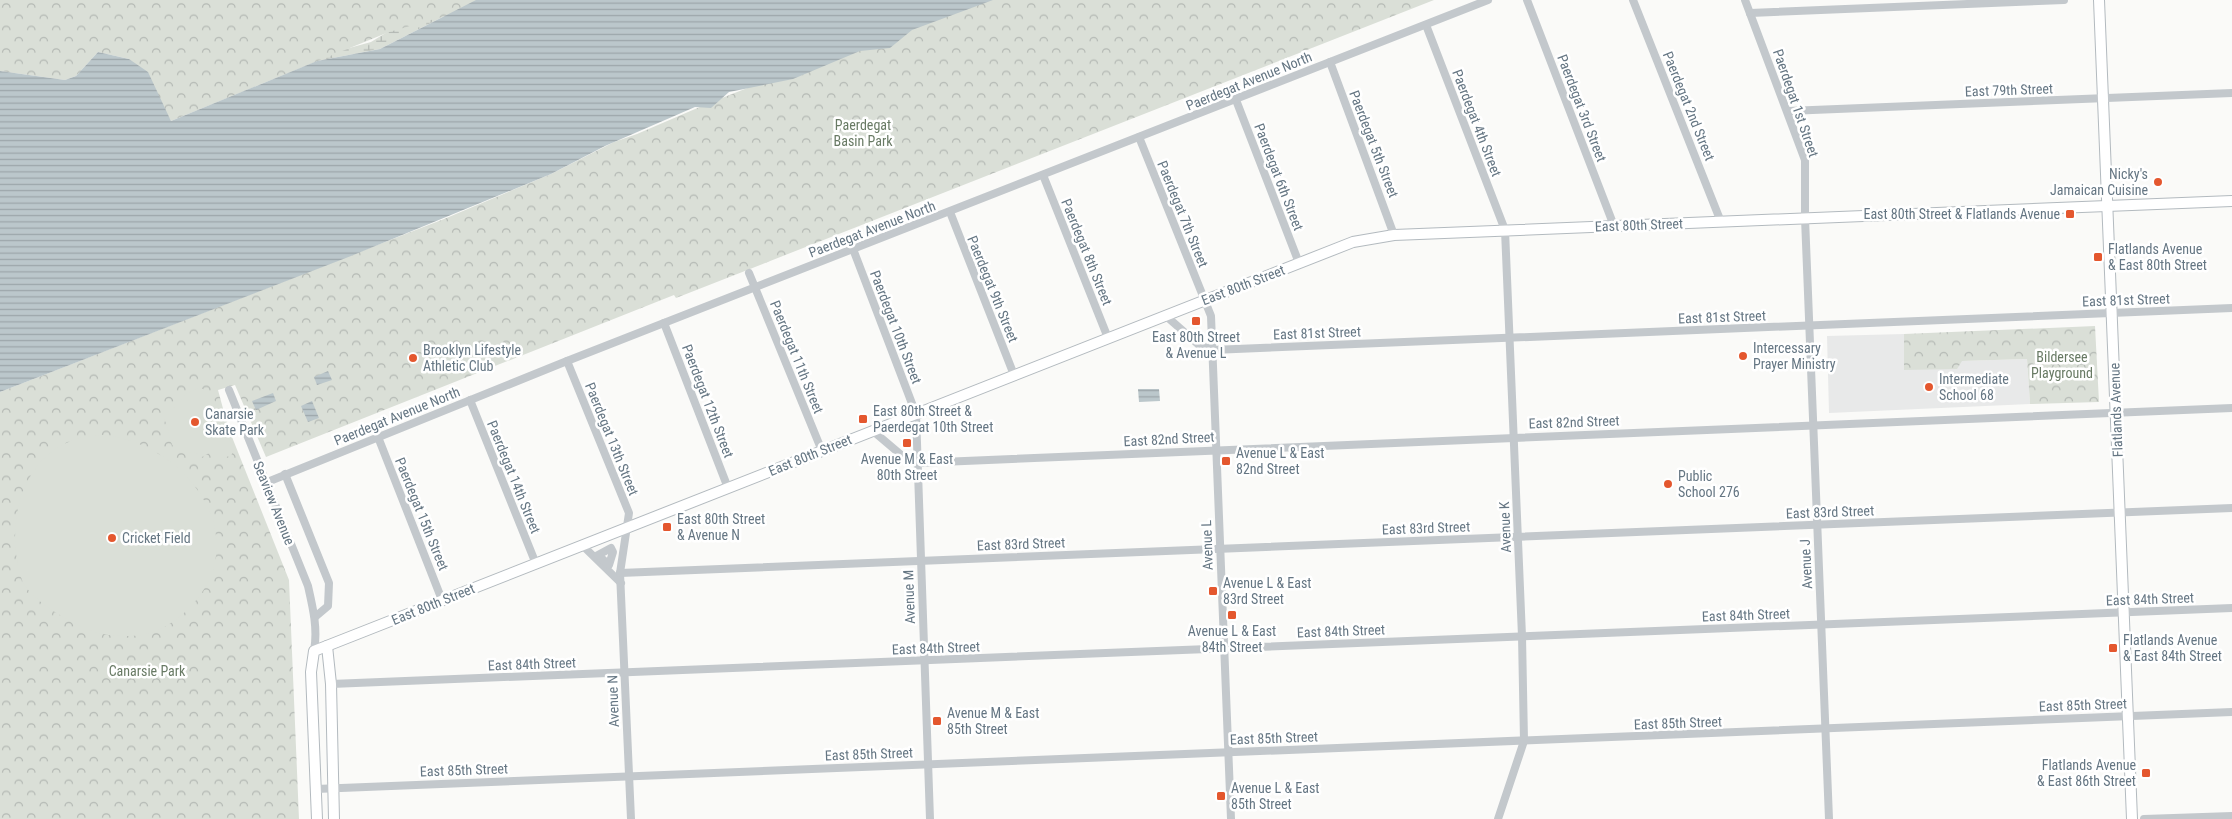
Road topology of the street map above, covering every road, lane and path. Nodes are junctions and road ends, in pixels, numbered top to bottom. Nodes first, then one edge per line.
1 (1488, 0) edge
2 (1527, 0) edge
3 (1633, 0) edge
4 (1745, 0) edge
5 (2064, 0) edge
6 (2099, 0) edge
7 (1750, 13) junction
8 (1426, 25) junction
9 (1330, 62) junction
10 (2232, 93) edge
11 (2103, 98) junction
12 (1236, 100) junction
13 (1788, 111) junction
14 (1139, 137) junction
15 (1044, 175) junction
16 (2232, 201) edge
17 (2108, 206) junction
18 (950, 212) junction
19 (1805, 218) junction
20 (1721, 222) junction
21 (1614, 226) junction
22 (1505, 230) junction
23 (1394, 235) junction
24 (853, 249) junction
25 (1299, 263) junction
26 (749, 274) dead end
27 (754, 287) junction
28 (1204, 300) junction
29 (2232, 308) edge
30 (2112, 313) junction
31 (1166, 316) junction
32 (664, 323) junction
33 (1809, 326) junction
34 (1108, 338) junction
35 (1510, 338) junction
36 (1212, 350) junction
37 (567, 361) junction
38 (1014, 375) junction
39 (229, 390) dead end
40 (470, 400) junction
41 (2232, 408) edge
42 (2116, 413) junction
43 (916, 414) junction
44 (1813, 425) junction
45 (873, 431) junction
46 (378, 437) junction
47 (1514, 437) junction
48 (1216, 449) junction
49 (822, 451) junction
50 (917, 463) junction
51 (285, 474) junction
52 (265, 483) junction
53 (728, 488) junction
54 (2232, 508) edge
55 (2120, 513) junction
56 (1817, 525) junction
57 (626, 528) junction
58 (1518, 537) junction
59 (582, 545) junction
60 (1220, 549) junction
61 (920, 561) junction
62 (536, 564) junction
63 (620, 573) junction
64 (621, 583) junction
65 (442, 600) junction
66 (2232, 608) edge
67 (2124, 612) junction
68 (314, 617) junction
69 (1821, 624) junction
70 (1522, 636) junction
71 (327, 646) junction
72 (1224, 648) junction
73 (314, 652) junction
74 (924, 661) junction
75 (624, 672) junction
76 (331, 684) junction
77 (2232, 712) edge
78 (2128, 716) junction
79 (1826, 728) junction
80 (1524, 740) junction
81 (1228, 752) junction
82 (928, 764) junction
83 (629, 776) junction
84 (333, 788) junction
85 (316, 789) junction
86 (2232, 816) edge
87 (317, 819) edge
88 (334, 819) edge
89 (631, 819) edge
90 (930, 819) edge
91 (1231, 819) edge
92 (1498, 819) edge
93 (1829, 819) edge
94 (2132, 819) edge
95 (2144, 819) edge

1 - 8 street, Paerdegat Avenue North
2 - 21 street, Paerdegat 3rd Street
3 - 20 street, Paerdegat 2nd Street
4 - 7 street, Paerdegat 1st Street
5 - 7 street
6 - 11 street, Flatlands Avenue
7 - 13 street, Paerdegat 1st Street
8 - 9 street, Paerdegat Avenue North
8 - 22 street, Paerdegat 4th Street
9 - 12 street, Paerdegat Avenue North
9 - 23 street, Paerdegat 5th Street
10 - 11 street, East 79th Street
11 - 13 street, East 79th Street
11 - 17 street, Flatlands Avenue
12 - 14 street, Paerdegat Avenue North
12 - 25 street, Paerdegat 6th Street
13 - 19 street, Paerdegat 1st Street
14 - 15 street, Paerdegat Avenue North
14 - 28 street, Paerdegat 7th Street
15 - 18 street, Paerdegat Avenue North
15 - 34 street, Paerdegat 8th Street
16 - 17 street, East 80th Street
17 - 19 street, East 80th Street
17 - 30 street, Flatlands Avenue
18 - 24 street, Paerdegat Avenue North
18 - 38 street, Paerdegat 9th Street
19 - 20 street, East 80th Street
19 - 33 street, Avenue J
20 - 21 street, East 80th Street
21 - 22 street, East 80th Street
22 - 23 street, East 80th Street
22 - 35 street, Avenue K
23 - 25 street, East 80th Street
24 - 27 street, Paerdegat Avenue North
24 - 43 street, Paerdegat 10th Street
25 - 28 street, East 80th Street
26 - 27 street, Paerdegat 11th Street
27 - 32 street, Paerdegat Avenue North
27 - 49 street, Paerdegat 11th Street
28 - 31 street, East 80th Street
28 - 36 street, Avenue L
29 - 30 street, East 81st Street
30 - 33 street, East 81st Street
30 - 42 street, Flatlands Avenue
31 - 34 street, East 80th Street
31 - 36 street
32 - 37 street, Paerdegat Avenue North
32 - 53 street, Paerdegat 12th Street
33 - 35 street, East 81st Street
33 - 44 street, Avenue J
34 - 38 street, East 80th Street
35 - 36 street, East 81st Street
35 - 47 street, Avenue K
36 - 48 street, Avenue L
37 - 40 street, Paerdegat Avenue North
37 - 57 street, Paerdegat 13th Street
38 - 43 street, East 80th Street
39 - 52 street, Seaview Avenue
40 - 46 street, Paerdegat Avenue North
40 - 62 street, Paerdegat 14th Street
41 - 42 street, East 82nd Street
42 - 44 street, East 82nd Street
42 - 55 street, Flatlands Avenue
43 - 45 street, East 80th Street
43 - 50 street, Avenue M
44 - 47 street, East 82nd Street
44 - 56 street, Avenue J
45 - 49 street, East 80th Street
45 - 50 street
46 - 51 street, Paerdegat Avenue North
46 - 65 street, Paerdegat 15th Street
47 - 48 street, East 82nd Street
47 - 58 street, Avenue K
48 - 50 street, East 82nd Street
48 - 60 street, Avenue L
49 - 53 street, East 80th Street
50 - 61 street, Avenue M
51 - 52 street, Paerdegat Avenue North
51 - 68 street, Seaview Avenue
52 - 68 street, Seaview Avenue
53 - 57 street, East 80th Street
54 - 55 street, East 83rd Street
55 - 56 street, East 83rd Street
55 - 67 street, Flatlands Avenue
56 - 58 street, East 83rd Street
56 - 69 street, Avenue J
57 - 59 street, East 80th Street
57 - 63 street, Avenue N
58 - 60 street, East 83rd Street
58 - 70 street, Avenue K
59 - 62 street, East 80th Street
59 - 64 street
60 - 61 street, East 83rd Street
60 - 72 street, Avenue L
61 - 63 street, East 83rd Street
61 - 74 street, Avenue M
62 - 65 street, East 80th Street
63 - 64 street, Avenue N
64 - 75 street, Avenue N
65 - 71 street, East 80th Street
66 - 67 street, East 84th Street
67 - 69 street, East 84th Street
67 - 78 street, Flatlands Avenue
68 - 73 street, Seaview Avenue
69 - 70 street, East 84th Street
69 - 79 street, Avenue J
70 - 72 street, East 84th Street
70 - 80 street, Avenue K
71 - 73 street, East 80th Street
71 - 76 street
72 - 74 street, East 84th Street
72 - 81 street, Avenue L
73 - 85 street, Seaview Avenue
74 - 75 street, East 84th Street
74 - 82 street, Avenue M
75 - 76 street, East 84th Street
75 - 83 street, Avenue N
76 - 84 street
77 - 78 street, East 85th Street
78 - 79 street, East 85th Street
78 - 94 street, Flatlands Avenue
79 - 80 street, East 85th Street
79 - 93 street, Avenue J
80 - 81 street, East 85th Street
80 - 92 street, Avenue K
81 - 82 street, East 85th Street
81 - 91 street, Avenue L
82 - 83 street, East 85th Street
82 - 90 street, Avenue M
83 - 84 street, East 85th Street
83 - 89 street, Avenue N
84 - 85 street, East 85th Street
84 - 88 street
85 - 87 street, Seaview Avenue
86 - 95 street

